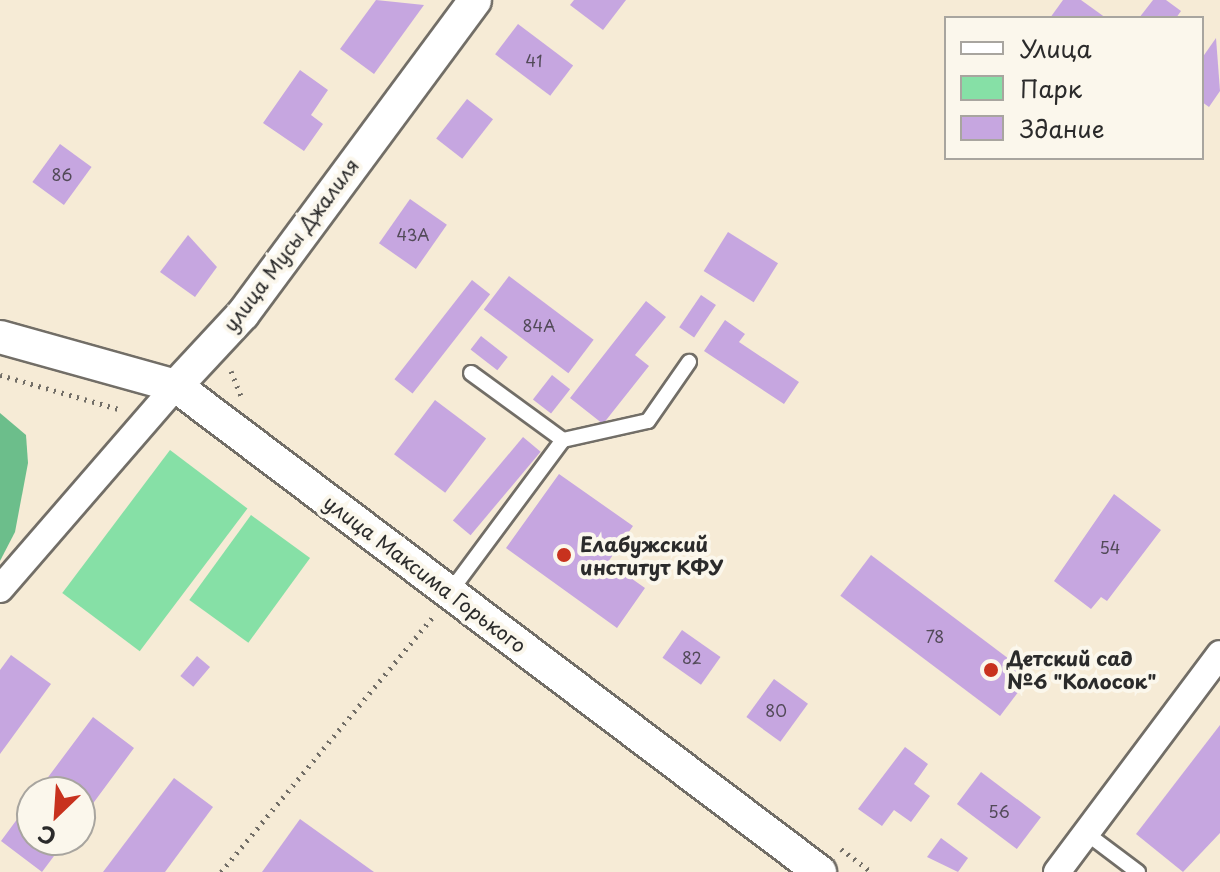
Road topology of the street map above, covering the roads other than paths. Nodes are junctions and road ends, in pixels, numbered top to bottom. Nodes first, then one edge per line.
1 (475, 0) edge
2 (0, 337) edge
3 (689, 362) dead end
4 (471, 373) dead end
5 (176, 386) junction
6 (563, 440) junction
7 (0, 589) edge
8 (449, 593) junction
9 (1220, 654) edge
10 (1086, 833) junction
11 (820, 872) edge
12 (1057, 872) edge
13 (1138, 872) edge

1 - 5 street, улица Мусы Джалиля
2 - 5 street, улица Максима Горького
3 - 6 lane
4 - 6 lane
5 - 7 street, улица Мусы Джалиля
5 - 8 street, улица Максима Горького
6 - 8 lane
8 - 11 street, улица Максима Горького
9 - 10 street
10 - 12 street
10 - 13 lane

